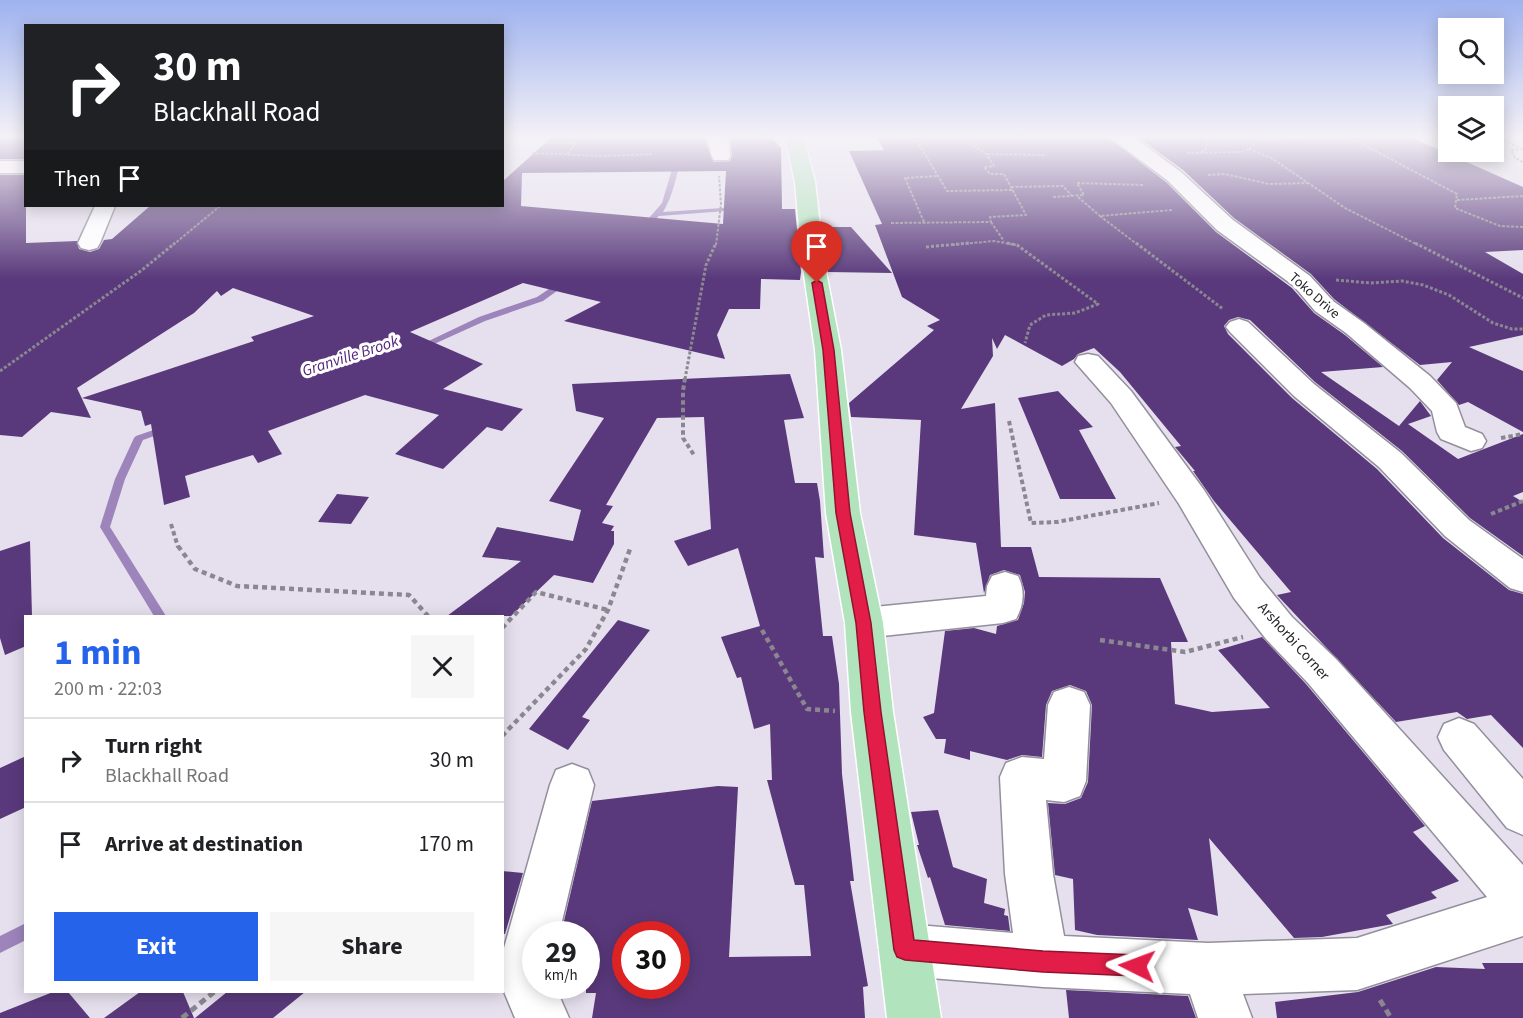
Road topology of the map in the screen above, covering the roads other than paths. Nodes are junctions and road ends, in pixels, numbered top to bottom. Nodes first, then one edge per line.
1 (805, 184) edge
2 (1184, 184) edge
3 (105, 207) edge
4 (89, 243) dead end
5 (1239, 327) road end
6 (1088, 362) dead end
7 (1471, 441) dead end
8 (1523, 578) edge
9 (1005, 586) dead end
10 (864, 623) junction
11 (1069, 705) dead end
12 (1459, 737) dead end
13 (572, 785) dead end
14 (1523, 813) edge
15 (1523, 902) edge
16 (1523, 911) edge
17 (905, 950) junction
18 (1043, 961) junction
19 (1208, 969) junction
20 (542, 1018) edge
21 (914, 1018) edge
22 (1225, 1018) edge

1 - 10 main road
2 - 7 street, Toko Drive
3 - 4 street
5 - 8 street
6 - 15 street, Arshorbi Corner
9 - 10 street
10 - 17 main road
11 - 18 street
12 - 14 street
13 - 20 street
16 - 19 street
17 - 18 street
17 - 21 main road
18 - 19 street
19 - 22 street

